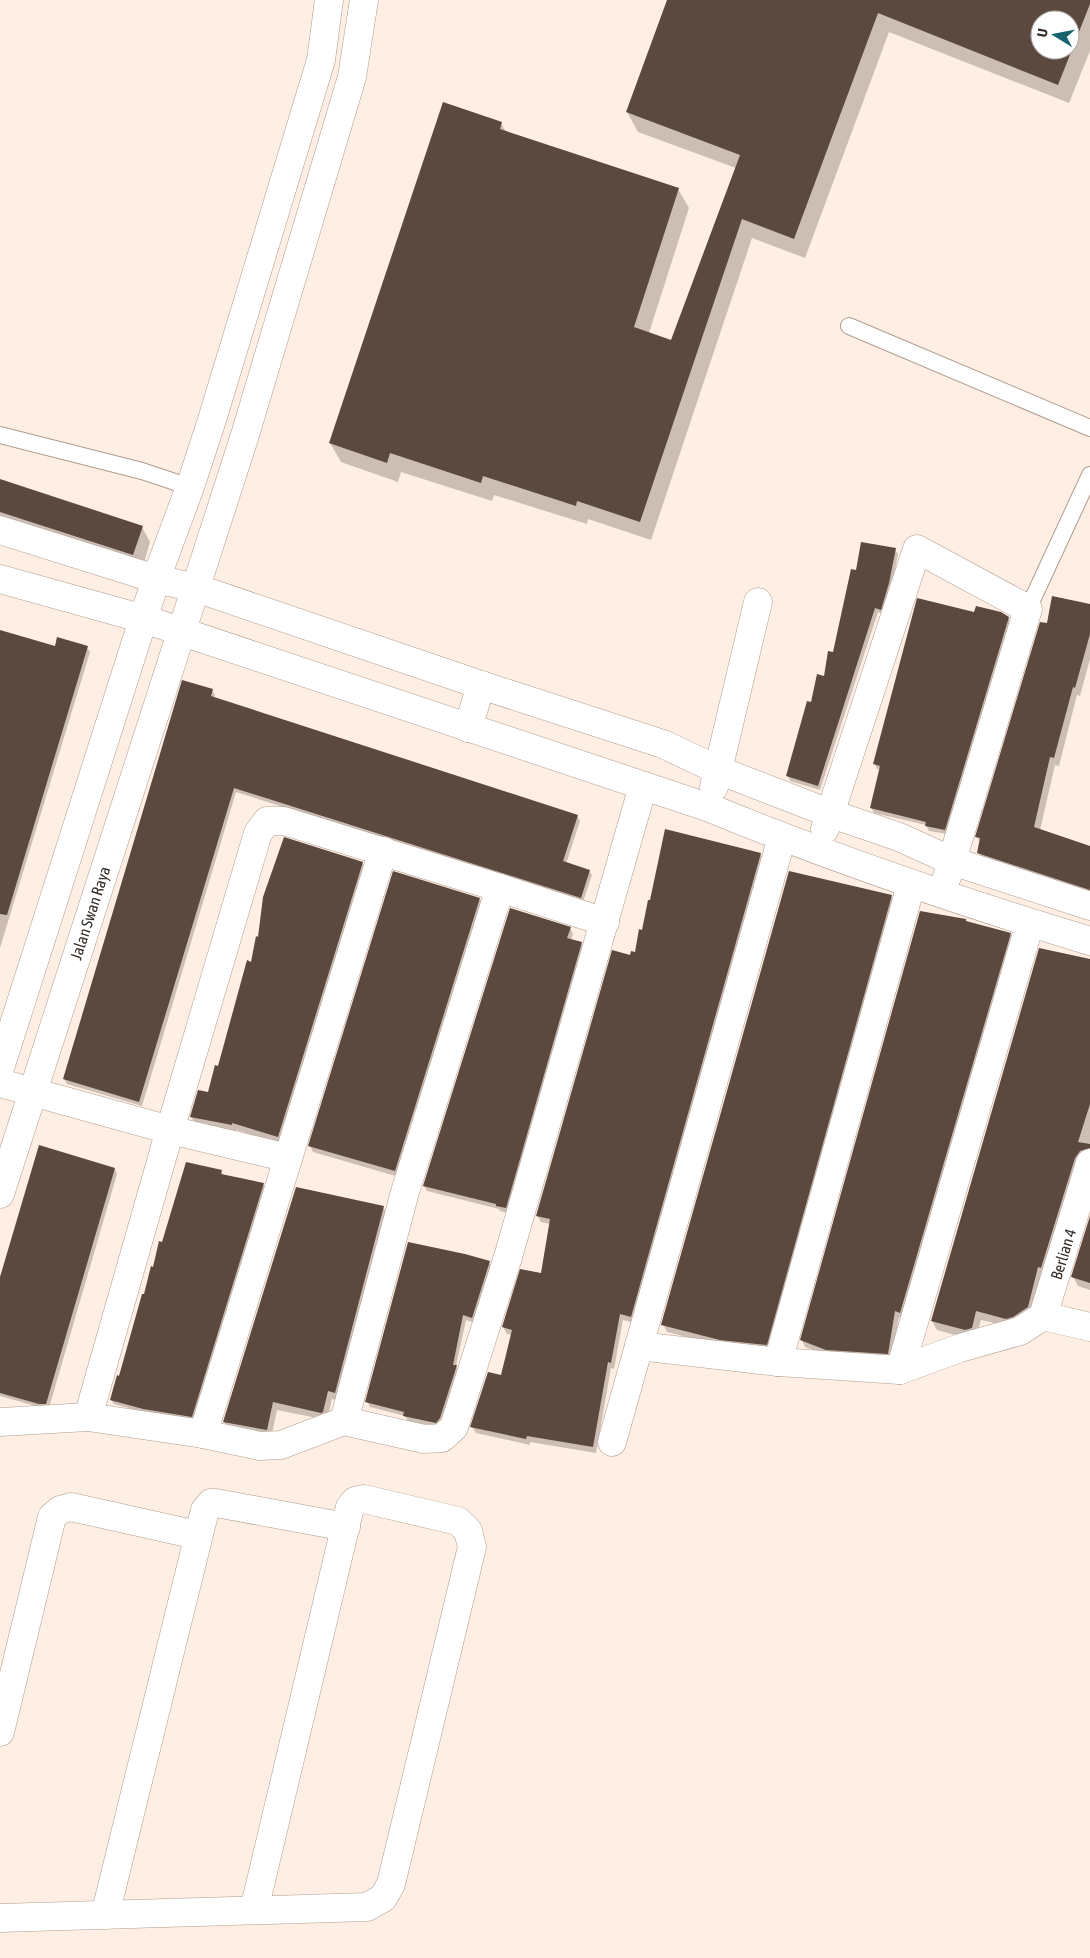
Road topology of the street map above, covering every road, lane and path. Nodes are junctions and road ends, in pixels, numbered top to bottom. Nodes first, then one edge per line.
1 (328, 8) edge
2 (363, 9) edge
3 (849, 326) dead end
4 (211, 424) junction
5 (1090, 428) edge
6 (0, 435) edge
7 (245, 435) junction
8 (1090, 475) edge
9 (190, 487) junction
10 (0, 530) edge
11 (0, 579) edge
12 (156, 579) junction
13 (196, 588) junction
14 (758, 602) dead end
15 (1028, 609) junction
16 (144, 619) junction
17 (182, 632) junction
18 (481, 685) junction
19 (468, 728) junction
20 (718, 770) junction
21 (643, 786) junction
22 (710, 808) junction
23 (829, 813) junction
24 (782, 837) junction
25 (819, 850) junction
26 (383, 852) junction
27 (952, 861) junction
28 (911, 885) junction
29 (500, 888) junction
30 (942, 894) junction
31 (1090, 906) edge
32 (605, 922) junction
33 (1030, 923) junction
34 (1090, 941) edge
35 (0, 1068) edge
36 (0, 1082) edge
37 (32, 1093) junction
38 (170, 1130) junction
39 (288, 1158) junction
40 (1090, 1163) edge
41 (0, 1194) edge
42 (1043, 1316) junction
43 (1090, 1328) edge
44 (639, 1346) junction
45 (778, 1362) junction
46 (900, 1370) junction
47 (88, 1417) junction
48 (344, 1421) junction
49 (0, 1422) edge
50 (203, 1434) junction
51 (612, 1442) dead end
52 (346, 1527) junction
53 (197, 1535) junction
54 (0, 1732) edge
55 (254, 1910) junction
56 (105, 1914) junction
57 (0, 1918) edge

1 - 2 street
1 - 4 street
2 - 7 street, Jalan Swan Raya
3 - 5 lane
4 - 7 street
4 - 9 street
6 - 9 lane
7 - 13 street, Jalan Swan Raya
8 - 15 lane
9 - 12 street
10 - 12 street
11 - 16 street
12 - 13 street
12 - 16 street
13 - 17 street, Jalan Swan Raya
13 - 18 street
14 - 20 street
15 - 23 street
15 - 27 street
16 - 17 street
16 - 35 street
17 - 19 street
17 - 37 street, Jalan Swan Raya
18 - 19 street
18 - 20 street
19 - 21 street
20 - 22 street
20 - 23 street
21 - 22 street
21 - 32 street
22 - 24 street
23 - 25 street
23 - 27 street
24 - 25 street
24 - 44 street
25 - 28 street
26 - 29 street
26 - 38 street
26 - 39 street
27 - 30 street
27 - 31 street
28 - 30 street
28 - 45 street
29 - 32 street
29 - 48 street
30 - 33 street
32 - 48 street
33 - 34 street
33 - 46 street
36 - 37 street
37 - 38 street
37 - 41 street, Jalan Swan Raya
38 - 39 street
38 - 47 street
39 - 50 street
40 - 42 street, Berlian 4
42 - 43 street
42 - 46 street
44 - 45 street
44 - 51 street
45 - 46 street
47 - 49 street
47 - 50 street
48 - 50 street
52 - 53 street
52 - 55 street
52 - 55 street
53 - 54 street
53 - 56 street
55 - 56 street
56 - 57 street

